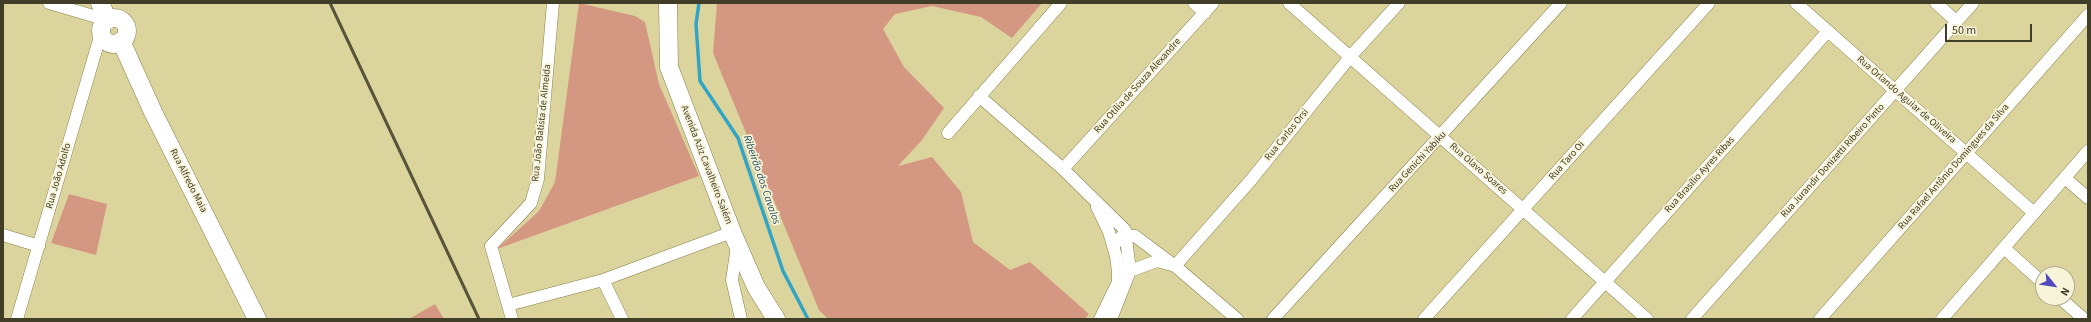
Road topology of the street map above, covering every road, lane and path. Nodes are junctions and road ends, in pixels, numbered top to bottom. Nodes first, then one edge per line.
1 (49, 3) edge
2 (100, 3) edge
3 (553, 3) edge
4 (668, 3) edge
5 (1061, 3) edge
6 (1194, 3) edge
7 (1213, 3) edge
8 (1289, 3) edge
9 (1399, 3) edge
10 (1561, 3) edge
11 (1709, 3) edge
12 (1796, 3) edge
13 (1936, 3) edge
14 (1973, 3) edge
15 (1205, 12) junction
16 (2088, 15) edge
17 (1956, 21) junction
18 (105, 24) junction
19 (1828, 31) junction
20 (1350, 57) junction
21 (1895, 90) junction
22 (979, 96) junction
23 (948, 133) dead end
24 (1441, 136) junction
25 (2088, 151) edge
26 (1966, 153) junction
27 (1063, 169) junction
28 (2065, 178) junction
29 (1092, 197) junction
30 (2088, 198) edge
31 (1524, 208) junction
32 (2034, 213) junction
33 (1126, 234) junction
34 (3, 236) edge
35 (735, 239) junction
36 (39, 246) junction
37 (2004, 248) junction
38 (1116, 257) junction
39 (1175, 266) junction
40 (1130, 271) junction
41 (2035, 275) edge
42 (603, 280) junction
43 (1606, 281) junction
44 (508, 305) junction
45 (2069, 306) edge
46 (17, 319) edge
47 (256, 319) edge
48 (512, 319) edge
49 (622, 319) edge
50 (741, 319) edge
51 (776, 319) edge
52 (1100, 319) edge
53 (1111, 319) edge
54 (1238, 319) edge
55 (1273, 319) edge
56 (1424, 319) edge
57 (1572, 319) edge
58 (1647, 319) edge
59 (1692, 319) edge
60 (1820, 319) edge
61 (1942, 319) edge
62 (2084, 319) edge

1 - 18 street
2 - 18 main road
3 - 44 street, Rua João Batista de Almeida
4 - 35 main road, Avenida Aziz Cavalheiro Salém
5 - 22 street
6 - 15 street
7 - 15 street, Rua Otília de Souza Alexandre
8 - 20 street, Rua Olavo Soares
9 - 20 street, Rua Carlos Orsi
10 - 24 street, Rua Genichi Yabiku
11 - 31 street, Rua Taro Oi
12 - 19 street, Rua Orlando Aguiar de Oliveira
13 - 17 street
14 - 17 street, Rua Jurandir Donizetti Ribeiro Pinto
15 - 27 street, Rua Otília de Souza Alexandre
16 - 26 street, Rua Rafael Antônio Domingues da Silva
17 - 21 street, Rua Jurandir Donizetti Ribeiro Pinto
18 - 36 street, Rua João Adolfo
18 - 47 main road, Rua Alfredo Maia
19 - 21 street, Rua Orlando Aguiar de Oliveira
19 - 43 street, Rua Brasílio Ayres Ribas
20 - 24 street, Rua Olavo Soares
20 - 39 street, Rua Carlos Orsi
21 - 26 street, Rua Orlando Aguiar de Oliveira
21 - 59 street, Rua Jurandir Donizetti Ribeiro Pinto
22 - 23 street
22 - 27 street
24 - 31 street, Rua Olavo Soares
24 - 55 street, Rua Genichi Yabiku
25 - 28 street
26 - 32 street, Rua Orlando Aguiar de Oliveira
26 - 60 street, Rua Rafael Antônio Domingues da Silva
27 - 29 street
28 - 30 street
28 - 32 street
29 - 33 street
29 - 38 street
31 - 43 street, Rua Olavo Soares
31 - 56 street, Rua Taro Oi
32 - 37 street
33 - 38 street
33 - 39 street
33 - 40 street
34 - 36 street
35 - 42 street
35 - 50 street
35 - 51 main road, Avenida Aziz Cavalheiro Salém
36 - 46 street, Rua João Adolfo
37 - 41 street
37 - 61 street
38 - 40 street
38 - 52 street
39 - 40 street
39 - 54 street
40 - 53 street
42 - 44 street
42 - 49 street
43 - 57 street, Rua Brasílio Ayres Ribas
43 - 58 street, Rua Olavo Soares
44 - 48 street, Rua João Batista de Almeida
45 - 62 street

